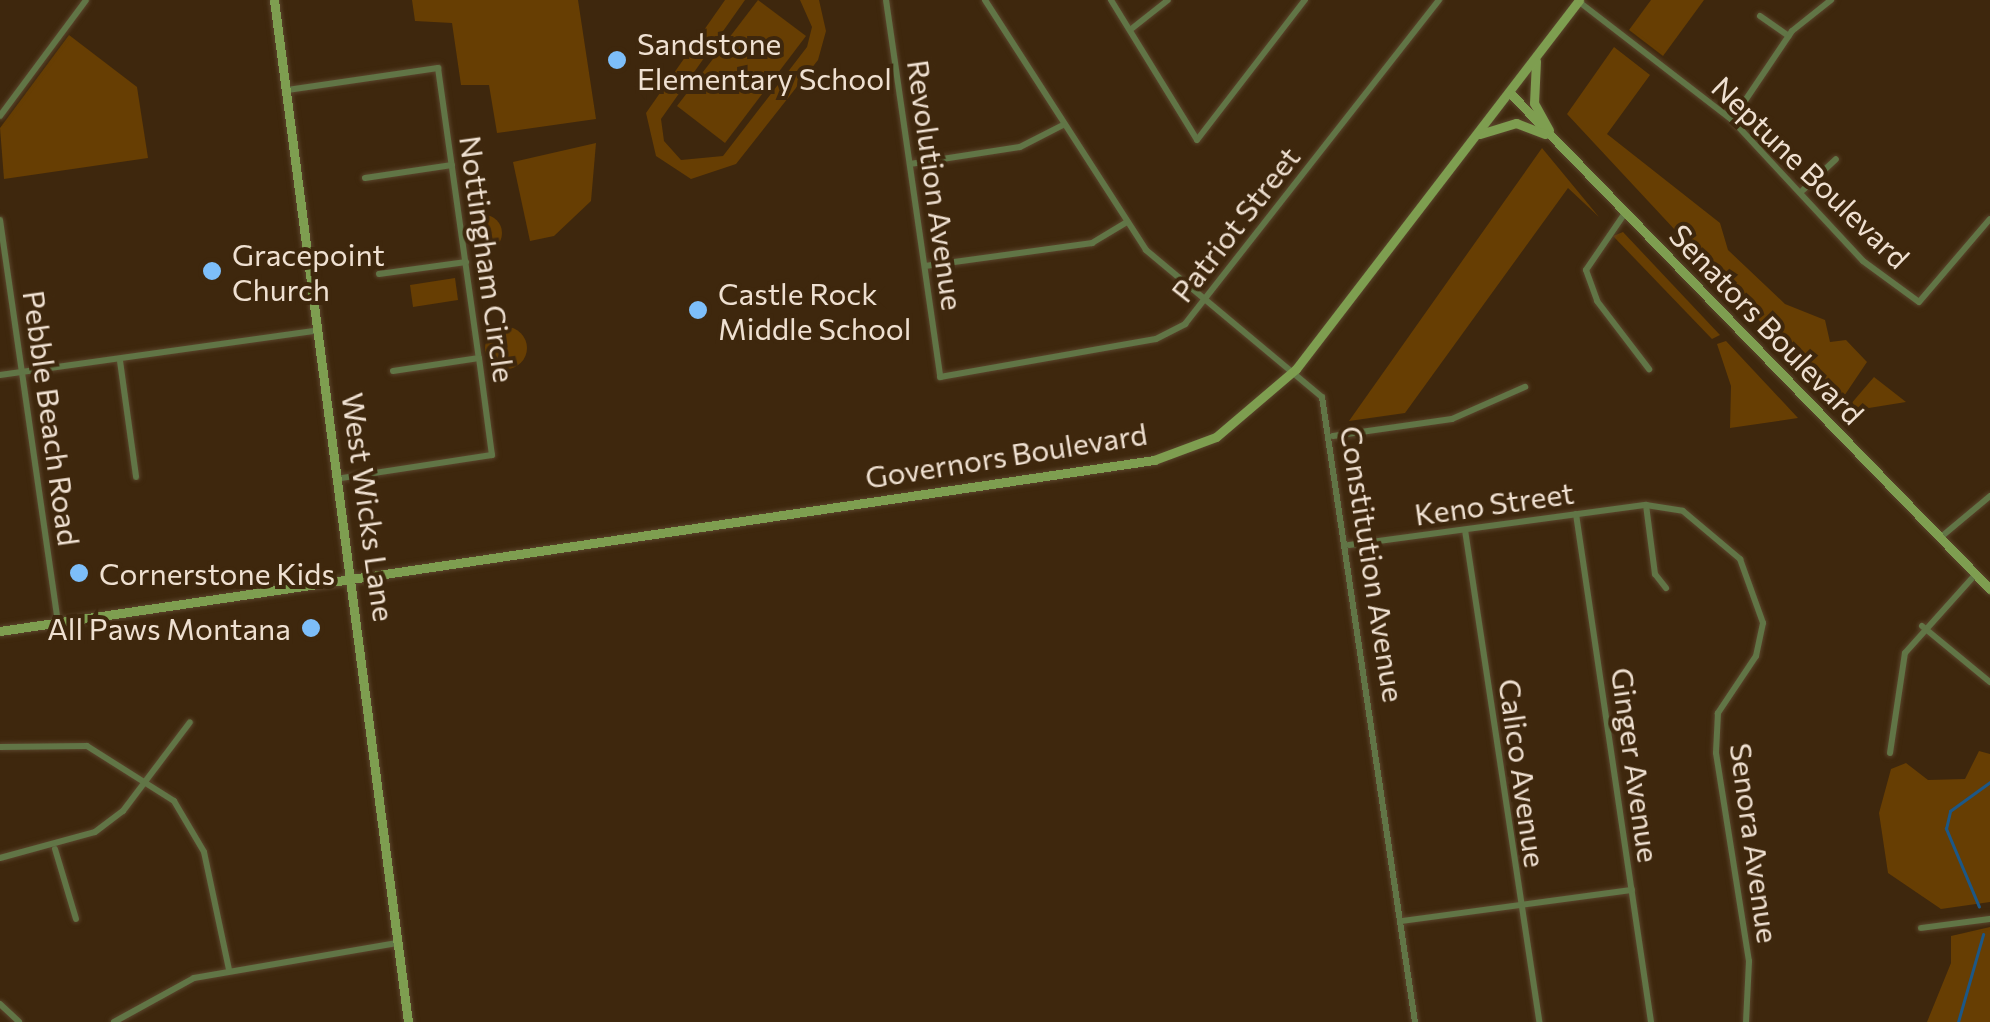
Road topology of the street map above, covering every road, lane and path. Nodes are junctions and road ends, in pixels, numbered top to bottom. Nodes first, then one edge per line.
1 (86, 0) edge
2 (274, 0) edge
3 (886, 0) edge
4 (985, 0) edge
5 (1111, 0) edge
6 (1168, 0) edge
7 (1305, 0) edge
8 (1439, 0) edge
9 (1578, 0) edge
10 (1831, 0) edge
11 (1760, 16) dead end
12 (1130, 30) junction
13 (1789, 36) junction
14 (1537, 56) junction
15 (287, 90) junction
16 (1509, 92) junction
17 (0, 116) edge
18 (1732, 120) junction
19 (1063, 125) junction
20 (1476, 135) junction
21 (1552, 138) junction
22 (1836, 159) dead end
23 (910, 164) junction
24 (452, 165) junction
25 (365, 178) dead end
26 (1803, 190) junction
27 (1626, 212) junction
28 (1990, 219) edge
29 (0, 220) edge
30 (1126, 222) junction
31 (466, 262) junction
32 (926, 266) junction
33 (378, 274) dead end
34 (1206, 298) junction
35 (320, 330) junction
36 (479, 358) junction
37 (120, 360) junction
38 (1296, 369) junction
39 (1649, 369) dead end
40 (392, 371) dead end
41 (22, 372) junction
42 (0, 375) edge
43 (940, 377) joint
44 (1525, 386) dead end
45 (1334, 436) junction
46 (136, 476) dead end
47 (340, 478) junction
48 (1990, 496) edge
49 (1646, 505) junction
50 (1576, 514) junction
51 (1465, 530) junction
52 (1941, 537) junction
53 (1349, 545) junction
54 (1974, 576) junction
55 (355, 578) junction
56 (1666, 588) dead end
57 (1990, 590) edge
58 (58, 622) junction
59 (1921, 626) junction
60 (0, 631) edge
61 (1990, 682) edge
62 (190, 722) dead end
63 (0, 747) edge
64 (1890, 752) dead end
65 (147, 778) junction
66 (55, 849) junction
67 (0, 858) edge
68 (1632, 890) junction
69 (1520, 904) junction
70 (1990, 918) edge
71 (76, 920) dead end
72 (1402, 921) junction
73 (1922, 928) dead end
74 (397, 943) junction
75 (230, 970) junction
76 (0, 1004) edge
77 (19, 1022) edge
78 (114, 1022) edge
79 (408, 1022) edge
80 (1415, 1022) edge
81 (1539, 1022) edge
82 (1651, 1022) edge
83 (1746, 1022) edge

1 - 17 street
2 - 15 main road, West Wicks Lane
3 - 23 street, Revolution Avenue
4 - 19 street, Constitution Avenue
5 - 12 street
6 - 12 street
7 - 12 street
8 - 34 street, Patriot Street
9 - 14 main road, Governors Boulevard
9 - 18 street, Neptune Boulevard
10 - 13 street
11 - 13 street
13 - 18 street
14 - 16 main road, Governors Boulevard
14 - 21 main road
15 - 24 street, Nottingham Circle
15 - 35 main road, West Wicks Lane
16 - 20 main road, Governors Boulevard
16 - 21 main road, Senators Boulevard
18 - 26 street, Neptune Boulevard
19 - 23 street
19 - 30 street, Constitution Avenue
20 - 21 main road
20 - 38 main road, Governors Boulevard
21 - 27 main road, Senators Boulevard
22 - 26 street
23 - 32 street, Revolution Avenue
24 - 25 street
24 - 31 street, Nottingham Circle
26 - 28 street, Neptune Boulevard
27 - 39 street
27 - 52 main road, Senators Boulevard
29 - 41 street, Pebble Beach Road
30 - 32 street
30 - 34 street, Constitution Avenue
31 - 33 street
31 - 36 street, Nottingham Circle
32 - 43 street, Revolution Avenue
34 - 38 street, Constitution Avenue
34 - 43 street, Patriot Street
35 - 37 street
35 - 47 main road, West Wicks Lane
36 - 40 street
36 - 47 street, Nottingham Circle
37 - 41 street
37 - 46 street
38 - 45 street, Constitution Avenue
38 - 55 main road, Governors Boulevard
41 - 42 street
41 - 58 street, Pebble Beach Road
44 - 45 street
45 - 53 street, Constitution Avenue
47 - 55 main road, West Wicks Lane
48 - 52 street
49 - 50 street, Keno Street
49 - 56 street
49 - 83 street, Senora Avenue
50 - 51 street, Keno Street
50 - 68 street, Ginger Avenue
51 - 53 street, Keno Street
51 - 69 street, Calico Avenue
52 - 54 main road, Senators Boulevard
53 - 72 street, Constitution Avenue
54 - 57 main road, Senators Boulevard
54 - 59 street
55 - 58 main road, Governors Boulevard
55 - 74 main road, West Wicks Lane
58 - 60 main road, Governors Boulevard
59 - 61 street
59 - 64 street
62 - 65 street
63 - 65 street
65 - 66 street
65 - 75 street
66 - 67 street
66 - 71 street
68 - 69 street
68 - 82 street, Ginger Avenue
69 - 72 street
69 - 81 street, Calico Avenue
70 - 73 street
72 - 80 street, Constitution Avenue
74 - 75 street
74 - 79 main road, West Wicks Lane
75 - 78 street
76 - 77 street

